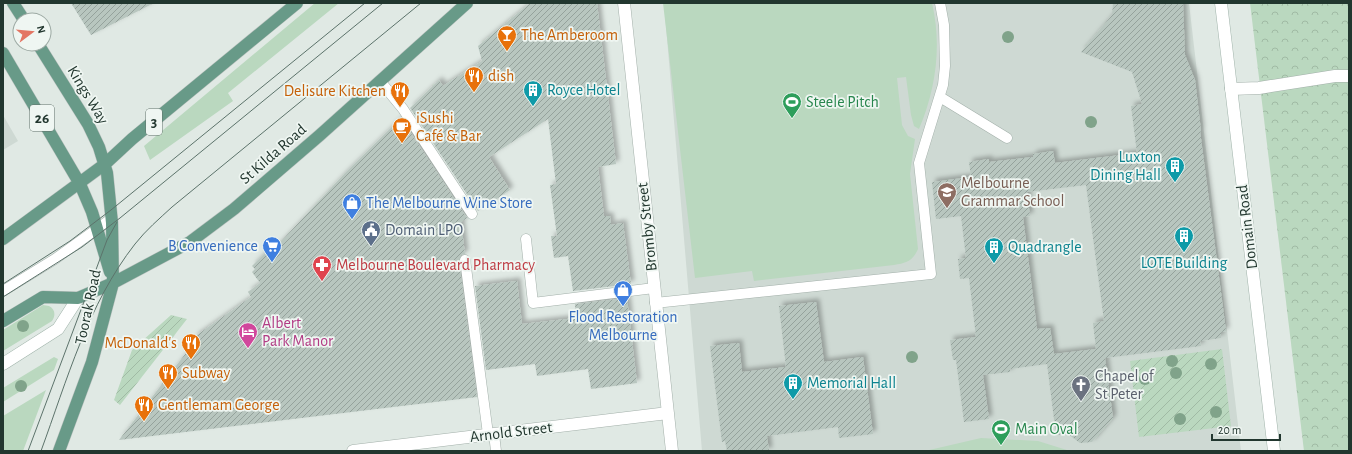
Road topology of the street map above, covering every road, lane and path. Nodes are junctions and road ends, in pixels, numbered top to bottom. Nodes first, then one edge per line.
1 (13, 3) edge
2 (297, 3) edge
3 (467, 3) edge
4 (624, 3) edge
5 (940, 3) edge
6 (1221, 3) edge
7 (19, 12) edge
8 (3, 52) edge
9 (43, 52) edge
10 (1349, 76) edge
11 (380, 81) junction
12 (1231, 89) junction
13 (940, 97) junction
14 (1007, 138) dead end
15 (105, 164) junction
16 (80, 184) junction
17 (472, 214) dead end
18 (112, 218) junction
19 (97, 230) junction
20 (3, 239) edge
21 (526, 239) dead end
22 (465, 260) dead end
23 (113, 283) junction
24 (654, 288) junction
25 (3, 291) edge
26 (78, 298) junction
27 (655, 303) junction
28 (3, 321) edge
29 (3, 364) edge
30 (668, 413) junction
31 (491, 434) junction
32 (59, 451) edge
33 (353, 451) edge
34 (496, 451) edge
35 (672, 451) edge
36 (1274, 451) edge

1 - 7 main road
2 - 15 main road, 3
3 - 11 main road, St Kilda Road
4 - 24 street, Bromby Street
5 - 13 lane
6 - 12 street, Domain Road
8 - 16 main road, 26
9 - 15 main road, Kings Way / 26
10 - 12 street
11 - 17 lane
11 - 23 main road, St Kilda Road
12 - 36 street, Domain Road
13 - 14 lane
13 - 27 lane
15 - 16 main road, 3
15 - 18 main road, Toorak Road / 26
16 - 19 main road
16 - 20 main road, 3
18 - 19 lane
18 - 23 main road, Toorak Road / 26
19 - 23 main road
19 - 25 lane
21 - 24 lane
22 - 31 lane
23 - 26 main road, St Kilda Road
23 - 32 main road, Toorak Road / 26
24 - 27 street, Bromby Street
26 - 28 main road, St Kilda Road
26 - 29 street
27 - 30 street, Bromby Street
30 - 31 street, Arnold Street
30 - 35 street, Bromby Street
31 - 33 street, Arnold Street
31 - 34 lane

